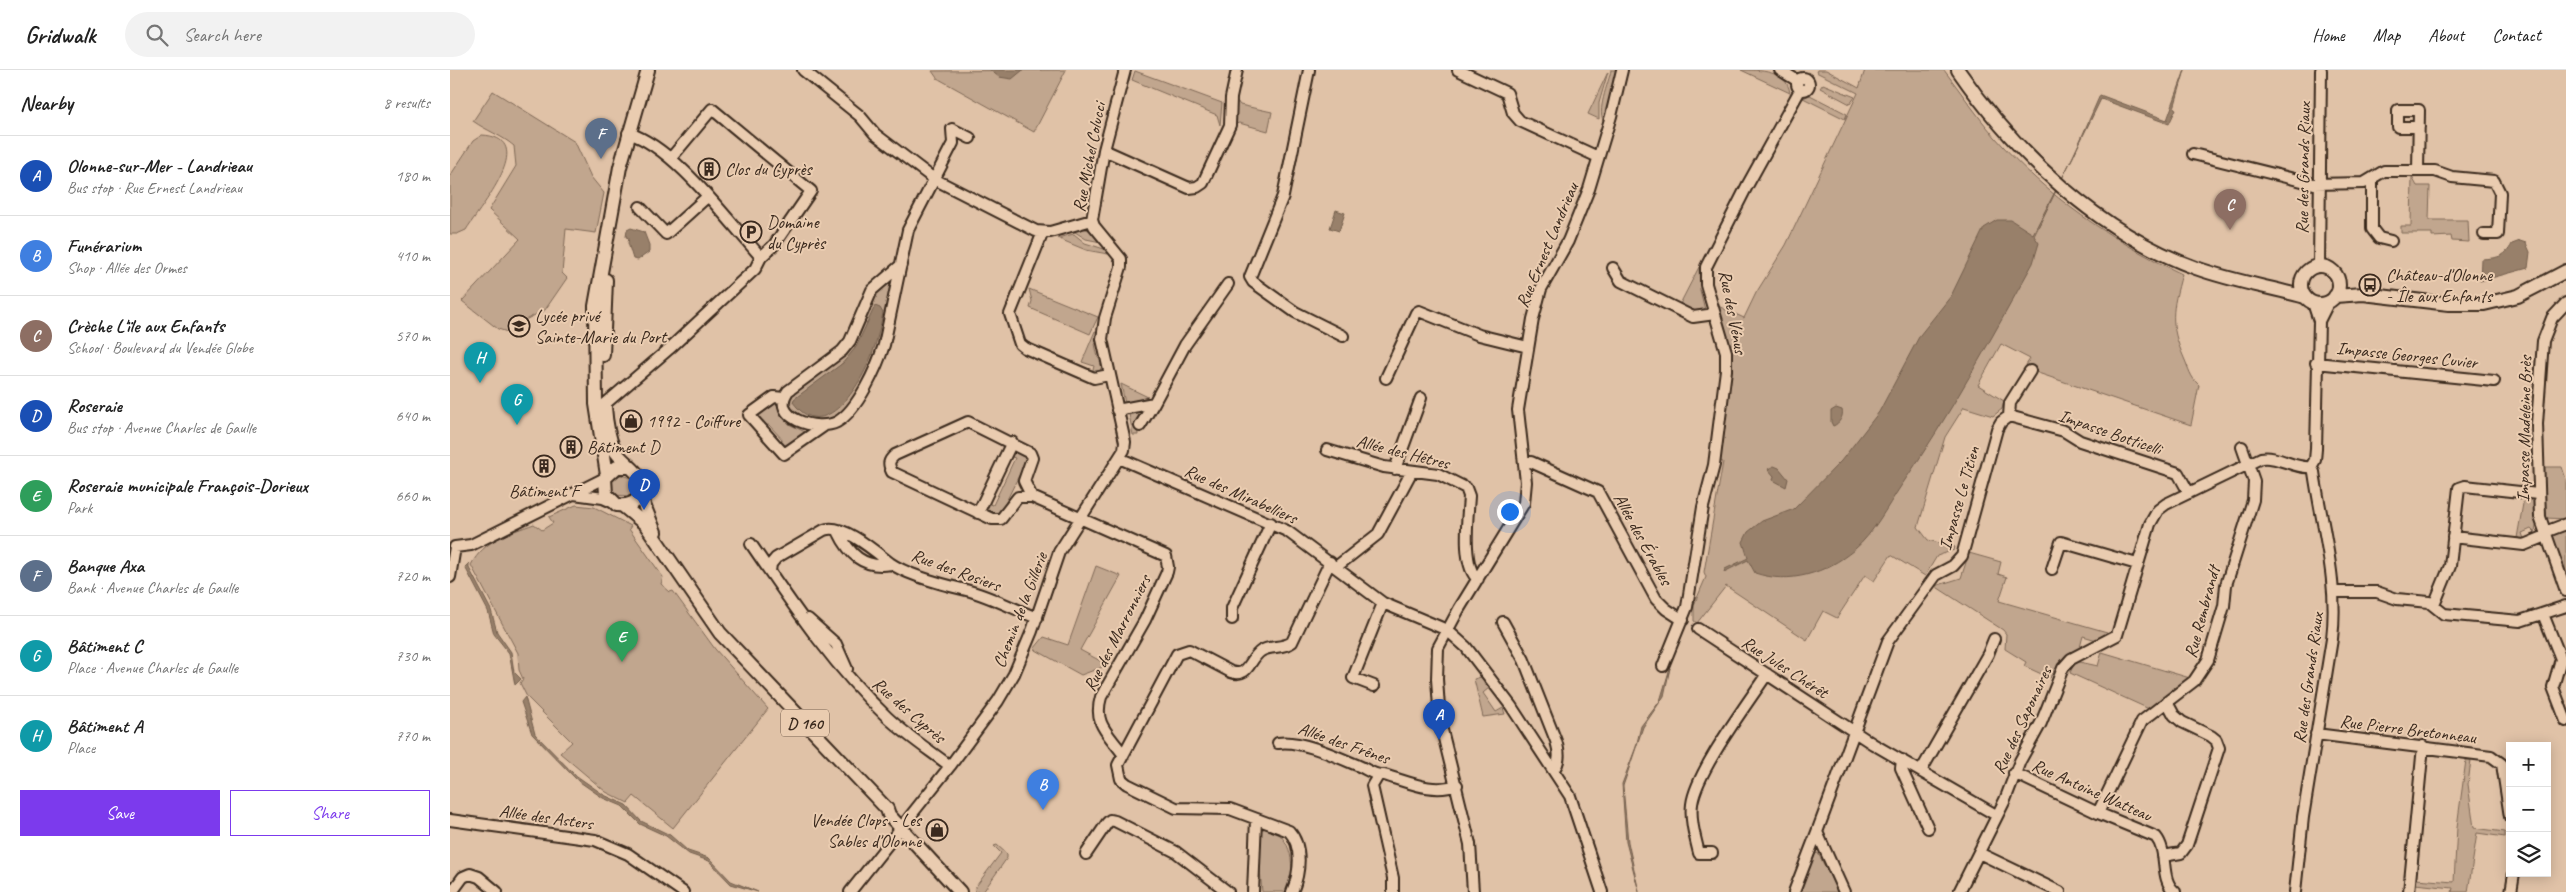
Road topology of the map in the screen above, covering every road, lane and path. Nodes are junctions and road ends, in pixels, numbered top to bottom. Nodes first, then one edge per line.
1 (648, 70) edge
2 (803, 70) edge
3 (1125, 70) edge
4 (1237, 70) edge
5 (1309, 70) edge
6 (1458, 70) edge
7 (1622, 70) edge
8 (1780, 70) edge
9 (1958, 70) edge
10 (2321, 70) edge
11 (1801, 79) edge
12 (2419, 127) dead end
13 (628, 133) junction
14 (970, 138) dead end
15 (1104, 150) junction
16 (2193, 154) dead end
17 (1598, 157) junction
18 (671, 158) junction
19 (2418, 171) junction
20 (934, 179) junction
21 (2372, 180) junction
22 (2319, 184) junction
23 (707, 197) junction
24 (640, 207) dead end
25 (1092, 220) junction
26 (1043, 232) junction
27 (2484, 234) dead end
28 (608, 240) junction
29 (2391, 241) dead end
30 (761, 257) junction
31 (901, 265) junction
32 (2319, 266) junction
33 (1612, 268) dead end
34 (2566, 271) edge
35 (2301, 281) junction
36 (2338, 281) junction
37 (1228, 284) dead end
38 (2272, 287) junction
39 (2363, 294) junction
40 (2332, 299) junction
41 (2309, 300) junction
42 (2566, 303) edge
43 (1716, 314) junction
44 (2319, 322) junction
45 (1342, 336) dead end
46 (1528, 347) junction
47 (2316, 363) junction
48 (2030, 371) dead end
49 (1109, 375) junction
50 (1386, 378) dead end
51 (2494, 381) dead end
52 (784, 398) junction
53 (1421, 398) dead end
54 (1154, 403) junction
55 (605, 404) junction
56 (1117, 410) junction
57 (2009, 416) junction
58 (824, 426) junction
59 (1140, 426) dead end
60 (1012, 442) junction
61 (1125, 446) joint
62 (2242, 447) dead end
63 (1327, 450) dead end
64 (1119, 458) junction
65 (1524, 462) junction
66 (2250, 462) junction
67 (630, 467) junction
68 (2311, 467) junction
69 (1395, 470) junction
70 (1412, 471) junction
71 (606, 477) junction
72 (642, 492) junction
73 (2189, 493) junction
74 (574, 494) junction
75 (2538, 494) junction
76 (1032, 497) junction
77 (618, 504) junction
78 (978, 513) junction
79 (1079, 519) junction
80 (1271, 524) junction
81 (2566, 524) edge
82 (838, 531) junction
83 (2546, 534) junction
84 (2453, 537) junction
85 (751, 544) dead end
86 (452, 546) edge
87 (660, 546) junction
88 (891, 564) junction
89 (1333, 564) junction
90 (2138, 564) junction
91 (2052, 569) dead end
92 (770, 572) junction
93 (450, 577) edge
94 (1478, 579) junction
95 (2566, 591) edge
96 (2334, 592) junction
97 (1383, 603) junction
98 (2434, 605) junction
99 (2566, 606) edge
100 (2543, 614) junction
101 (1037, 618) junction
102 (1232, 619) dead end
103 (1683, 620) junction
104 (1504, 622) dead end
105 (1698, 629) dead end
106 (1447, 630) junction
107 (1994, 638) dead end
108 (1663, 666) dead end
109 (1767, 674) junction
110 (1374, 686) dead end
111 (2167, 702) junction
112 (2566, 721) edge
113 (1854, 731) junction
114 (2316, 734) junction
115 (1278, 743) dead end
116 (2423, 746) junction
117 (1123, 754) junction
118 (1902, 760) junction
119 (950, 766) junction
120 (1553, 770) junction
121 (1921, 771) junction
122 (2014, 773) junction
123 (1378, 776) junction
124 (1457, 785) junction
125 (2506, 789) edge
126 (2098, 813) junction
127 (1996, 815) junction
128 (1256, 819) junction
129 (450, 820) edge
130 (902, 828) junction
131 (1928, 828) dead end
132 (1817, 832) junction
133 (1712, 853) dead end
134 (1979, 853) junction
135 (1086, 854) dead end
136 (2163, 856) junction
137 (2513, 877) edge
138 (2054, 891) edge
139 (452, 892) edge
140 (497, 892) edge
141 (683, 892) edge
142 (850, 892) edge
143 (960, 892) edge
144 (1228, 892) edge
145 (1253, 892) edge
146 (1292, 892) edge
147 (1393, 892) edge
148 (1473, 892) edge
149 (1602, 892) edge
150 (1794, 892) edge
151 (1844, 892) edge
152 (1959, 892) edge
153 (2173, 892) edge
154 (2295, 892) edge
155 (2409, 892) edge
156 (2511, 892) edge

1 - 13 main road
2 - 20 street
3 - 15 street, Rue Michel Colucci
4 - 15 street
5 - 45 street
6 - 17 street
7 - 17 street, Rue Ernest Landrieau
8 - 11 street
9 - 38 main road
10 - 22 street, Rue des Grands Riaux
11 - 43 street, Rue des Vénus
12 - 19 street
13 - 18 street
13 - 28 main road
14 - 20 street
15 - 25 street, Rue Michel Colucci
16 - 22 street
17 - 46 street, Rue Ernest Landrieau
18 - 23 street
18 - 30 street
19 - 21 street
19 - 27 street
20 - 26 street
20 - 31 street
21 - 22 street
21 - 29 street
22 - 32 street, Rue des Grands Riaux
23 - 24 street
23 - 30 street
25 - 26 street
25 - 49 street, Rue Michel Colucci
26 - 49 street
28 - 55 main road
28 - 71 main road
30 - 55 street
31 - 52 street
31 - 58 street
32 - 35 main road
32 - 36 main road
33 - 43 street
34 - 39 main road
35 - 38 main road
35 - 41 main road
36 - 39 main road
36 - 40 main road
37 - 54 street
38 - 41 main road
39 - 40 main road
40 - 41 main road
40 - 44 street, Rue des Grands Riaux
41 - 44 street, Rue des Grands Riaux
42 - 75 street, Impasse Madeleine Brès
43 - 103 street, Rue des Vénus
44 - 47 street, Rue des Grands Riaux
46 - 50 street
46 - 65 street, Rue Ernest Landrieau
47 - 51 street, Impasse Georges Cuvier
47 - 68 street, Rue des Grands Riaux
48 - 57 street, Impasse Le Titien
49 - 56 street, Rue Michel Colucci
52 - 58 street
52 - 58 street
53 - 69 street
54 - 56 street
54 - 59 street
55 - 67 main road
56 - 61 street, Rue Michel Colucci
57 - 73 street, Impasse Botticelli
57 - 113 street, Impasse Le Titien
60 - 76 street
60 - 78 street
60 - 78 street
61 - 64 street, Chemin de la Gillerie
62 - 66 street, Rue Rembrandt
63 - 69 street, Allée des Hêtres
64 - 79 street, Chemin de la Gillerie
64 - 80 street, Rue des Mirabelliers
65 - 94 street, Rue Ernest Landrieau
65 - 103 street, Allée des Érables
66 - 68 street, Rue des Saponaires
66 - 73 street, Rue des Saponaires
66 - 111 street, Rue Rembrandt
67 - 71 main road
67 - 72 main road
68 - 96 street, Rue des Grands Riaux
69 - 70 street, Allée des Hêtres
70 - 89 street
70 - 94 street, Allée des Hêtres
71 - 74 street
71 - 77 main road
72 - 77 main road
72 - 87 main road, D 160
73 - 90 street, Rue des Saponaires
74 - 77 street
74 - 86 street
75 - 83 street, Impasse Madeleine Brès
75 - 84 street
76 - 78 street
76 - 79 street
77 - 87 main road, D 160
79 - 101 street, Chemin de la Gillerie
79 - 117 street, Rue des Marronniers
80 - 89 street, Rue des Mirabelliers
80 - 102 street
81 - 83 street
82 - 88 street, Rue des Rosiers
82 - 88 street, Rue des Rosiers
82 - 92 street
83 - 84 street
83 - 95 street, Impasse Madeleine Brès
84 - 98 street
85 - 92 street, Rue des Cyprès
86 - 93 street
87 - 130 main road, D 160
88 - 101 street, Rue des Rosiers
89 - 97 street, Rue des Mirabelliers
89 - 117 street
90 - 91 street
90 - 122 street, Rue des Saponaires
92 - 119 street, Rue des Cyprès
94 - 106 street, Rue Ernest Landrieau
96 - 98 street
96 - 114 street, Rue des Grands Riaux
97 - 106 street, Rue des Mirabelliers
97 - 110 street
98 - 100 street
99 - 100 street
100 - 112 street
101 - 119 street, Chemin de la Gillerie
103 - 108 street
104 - 120 street
105 - 109 street, Rue Jules Chérêt
106 - 120 street, Rue des Mirabelliers
106 - 124 street, Rue Ernest Landrieau
107 - 121 street
109 - 113 street, Rue Jules Chérêt
109 - 133 street
111 - 126 street, Rue Rembrandt
111 - 136 street
113 - 118 street, Rue Jules Chérêt
113 - 132 street, Impasse Le Titien
114 - 116 street, Rue Pierre Bretonneau
114 - 154 street, Rue des Grands Riaux
115 - 123 street, Allée des Frênes
116 - 125 street, Rue Pierre Bretonneau
116 - 155 street
117 - 128 street
118 - 121 street, Rue Jules Chérêt
118 - 131 street
119 - 130 street, Chemin de la Gillerie
120 - 149 street, Rue des Mirabelliers
121 - 127 street, Rue Jules Chérêt
122 - 126 street, Rue Antoine Watteau
122 - 127 street, Rue des Saponaires
123 - 124 street, Allée des Frênes
123 - 147 street
124 - 148 street, Rue Ernest Landrieau
126 - 136 street, Rue Antoine Watteau
127 - 134 street, Rue des Saponaires
128 - 145 street
128 - 146 street
129 - 141 street, Allée des Asters
130 - 142 street, Chemin de la Gillerie
130 - 143 main road, D 160
132 - 150 street, Impasse Le Titien
132 - 151 street
134 - 138 street
134 - 152 street, Rue des Saponaires
135 - 144 street
136 - 153 street, Rue Antoine Watteau
137 - 156 street
139 - 140 street

